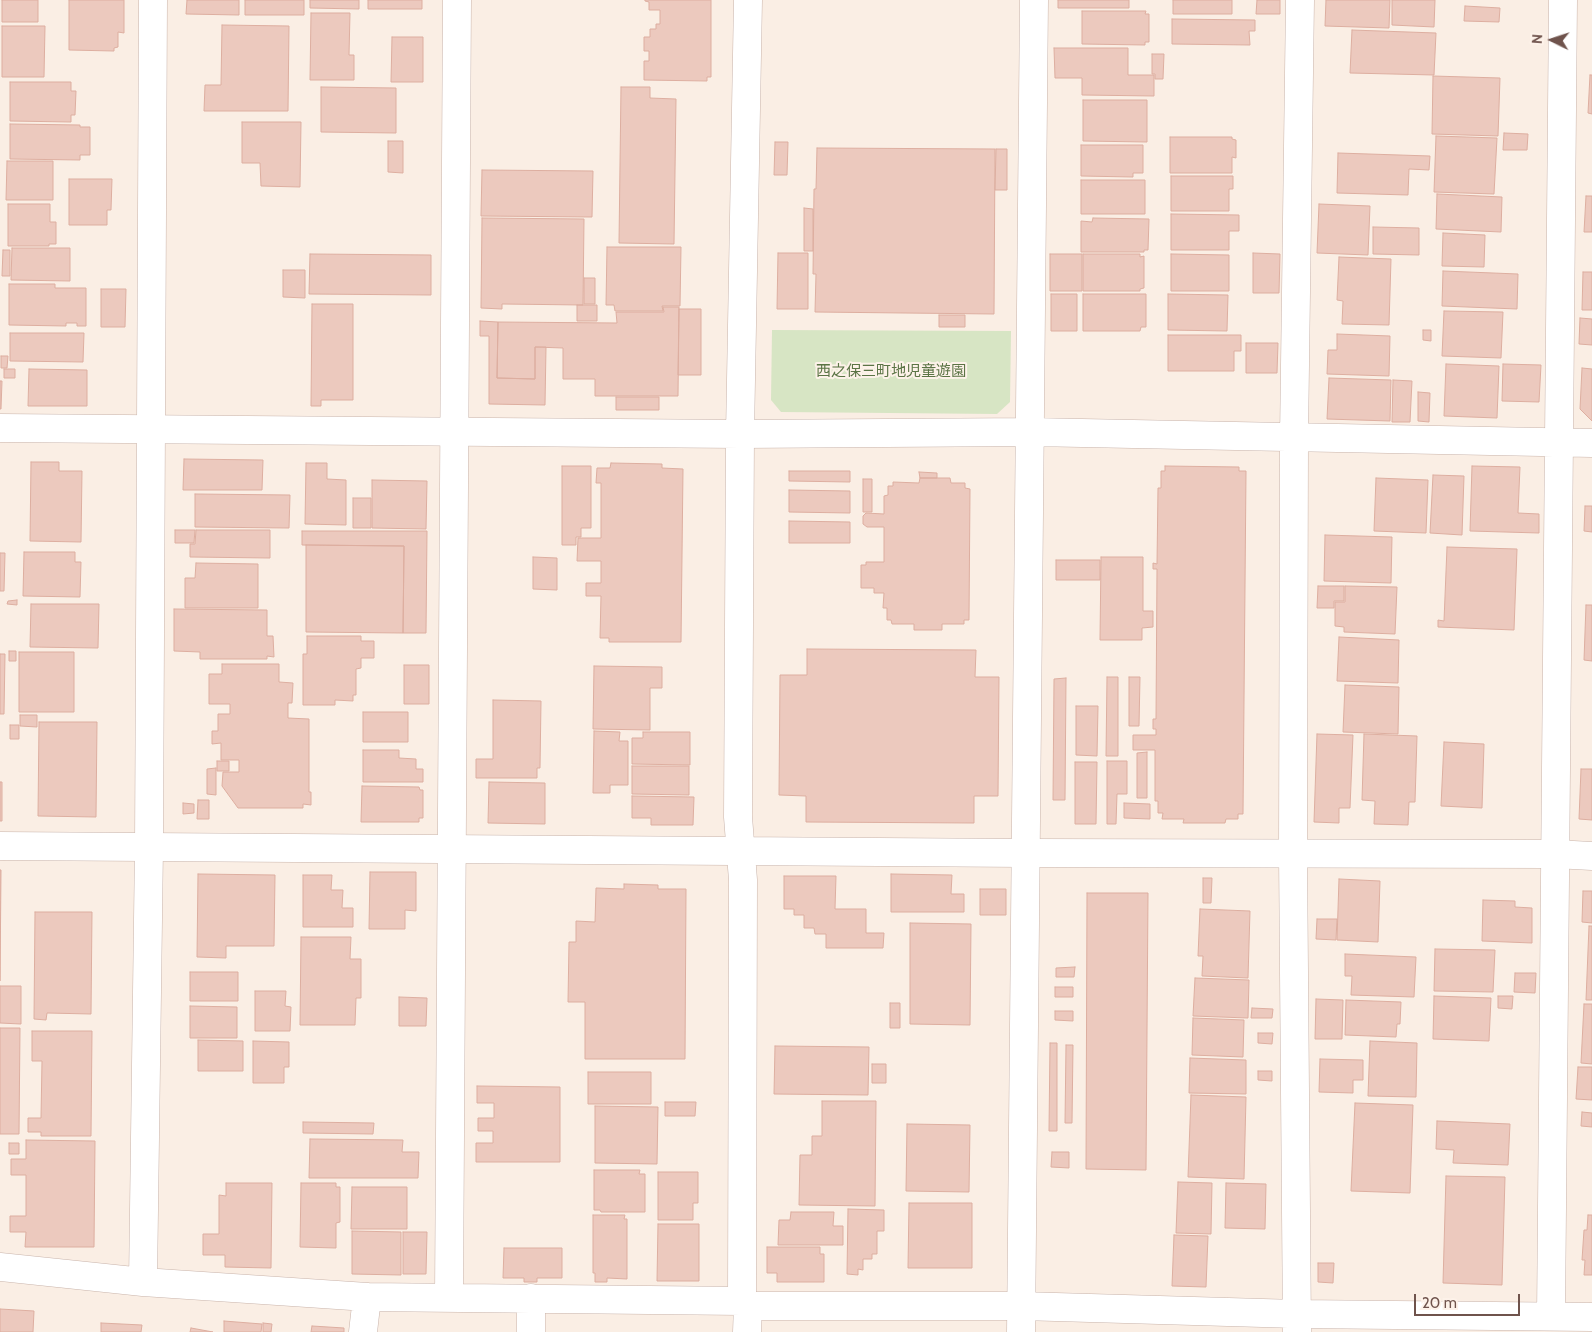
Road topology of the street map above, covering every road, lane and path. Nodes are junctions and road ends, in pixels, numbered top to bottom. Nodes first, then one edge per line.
1 (153, 0) edge
2 (457, 0) edge
3 (748, 0) edge
4 (1034, 0) edge
5 (1300, 0) edge
6 (1563, 0) edge
7 (0, 428) edge
8 (151, 428) junction
9 (454, 432) junction
10 (1031, 432) junction
11 (740, 434) junction
12 (1294, 438) junction
13 (1558, 443) junction
14 (1592, 443) edge
15 (0, 846) edge
16 (149, 847) junction
17 (452, 850) junction
18 (740, 852) junction
19 (1026, 853) junction
20 (1294, 853) junction
21 (1554, 854) junction
22 (1592, 856) edge
23 (0, 1267) edge
24 (143, 1282) junction
25 (367, 1297) junction
26 (449, 1298) junction
27 (531, 1298) junction
28 (746, 1313) edge
29 (1551, 1316) junction
30 (1592, 1316) edge
31 (1021, 1319) edge
32 (1297, 1323) edge
33 (362, 1332) edge
34 (531, 1332) edge

1 - 8 street
2 - 9 street
3 - 11 street
4 - 10 street
5 - 12 street
6 - 13 street
7 - 8 street
8 - 9 street
8 - 16 street
9 - 11 street
9 - 17 street
10 - 11 street
10 - 12 street
10 - 19 street
11 - 18 street
12 - 13 street
12 - 20 street
13 - 14 street
13 - 21 street
15 - 16 street
16 - 17 street
16 - 24 street
17 - 18 street
17 - 26 street
18 - 19 street
18 - 28 street
19 - 20 street
19 - 31 street
20 - 21 street
20 - 32 street
21 - 22 street
21 - 29 street
23 - 24 street
24 - 25 street
25 - 26 street
25 - 33 street
26 - 27 street
27 - 28 street
27 - 34 street
28 - 31 street
29 - 30 street
29 - 32 street
31 - 32 street

